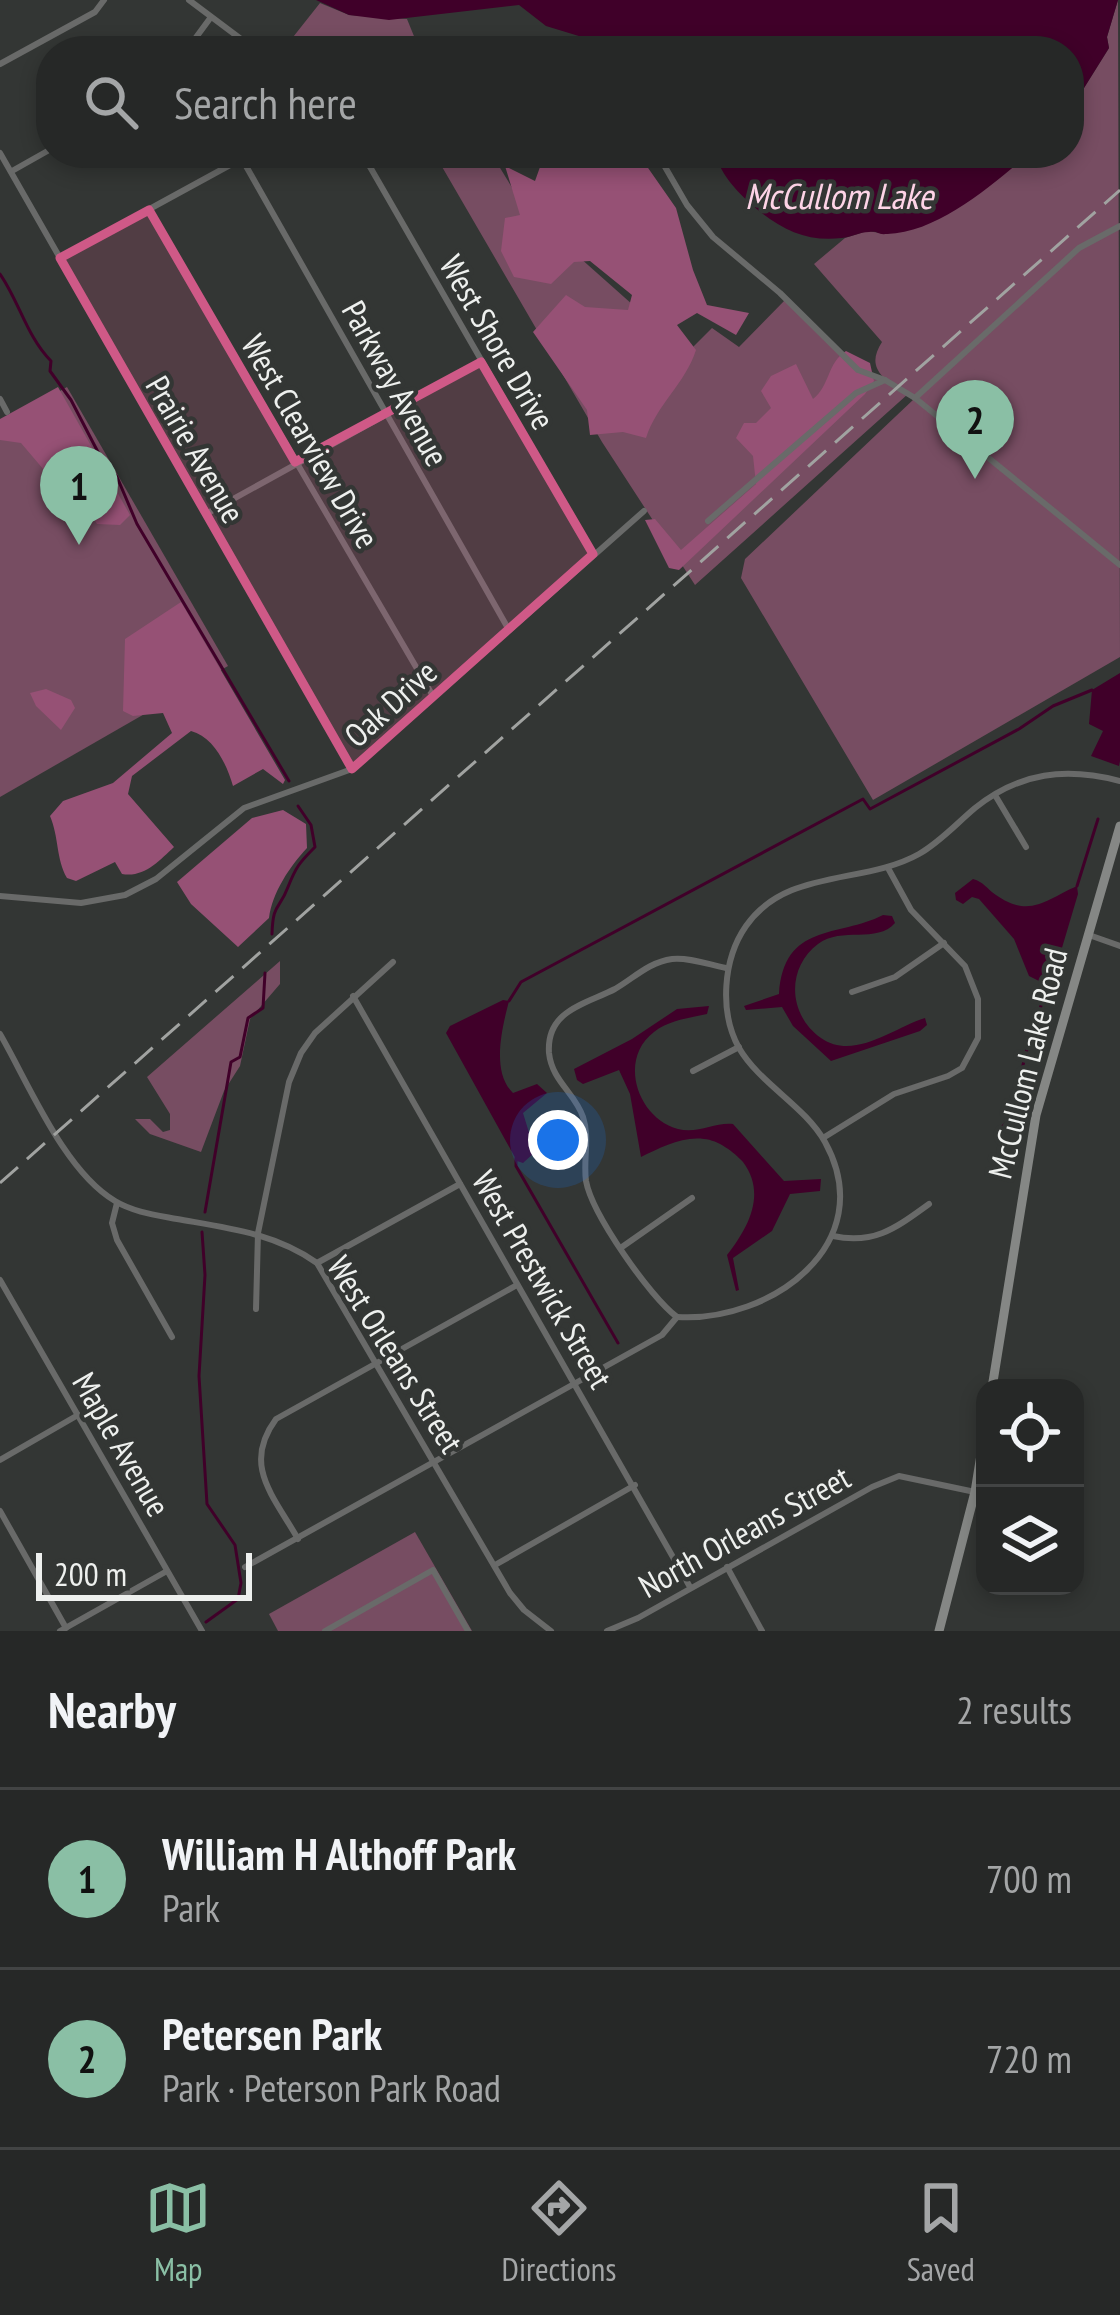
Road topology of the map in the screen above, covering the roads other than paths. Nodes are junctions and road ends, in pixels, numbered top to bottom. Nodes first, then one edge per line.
1 (104, 0) edge
2 (189, 0) edge
3 (211, 17) junction
4 (51, 36) edge
5 (196, 36) edge
6 (237, 36) edge
7 (36, 44) edge
8 (0, 64) edge
9 (0, 153) edge
10 (36, 158) edge
11 (224, 168) edge
12 (248, 168) edge
13 (371, 168) edge
14 (666, 168) edge
15 (11, 172) junction
16 (149, 210) junction
17 (1120, 226) edge
18 (60, 258) junction
19 (481, 362) junction
20 (885, 380) junction
21 (915, 398) junction
22 (0, 399) edge
23 (7, 412) dead end
24 (384, 413) junction
25 (295, 463) junction
26 (644, 511) dead end
27 (206, 514) junction
28 (708, 521) dead end
29 (593, 554) junction
30 (1120, 565) edge
31 (509, 630) junction
32 (433, 696) junction
33 (352, 770) junction
34 (1120, 781) edge
35 (995, 795) junction
36 (1120, 826) edge
37 (1026, 847) dead end
38 (888, 868) junction
39 (0, 896) edge
40 (1089, 934) junction
41 (944, 943) junction
42 (1120, 946) edge
43 (393, 962) dead end
44 (726, 968) junction
45 (852, 992) dead end
46 (353, 996) junction
47 (0, 1034) edge
48 (739, 1047) junction
49 (693, 1071) dead end
50 (823, 1138) junction
51 (460, 1184) junction
52 (692, 1198) dead end
53 (118, 1203) junction
54 (929, 1204) dead end
55 (257, 1233) junction
56 (833, 1236) junction
57 (622, 1247) junction
58 (317, 1263) junction
59 (0, 1280) edge
60 (518, 1284) junction
61 (256, 1309) dead end
62 (677, 1317) junction
63 (172, 1337) dead end
64 (378, 1363) junction
65 (993, 1379) edge
66 (575, 1383) junction
67 (78, 1415) junction
68 (0, 1460) edge
69 (435, 1463) junction
70 (635, 1485) junction
71 (976, 1486) edge
72 (975, 1492) junction
73 (0, 1511) edge
74 (298, 1538) junction
75 (495, 1564) junction
76 (245, 1567) dead end
77 (727, 1567) junction
78 (167, 1571) junction
79 (690, 1587) junction
80 (638, 1618) junction
81 (63, 1629) edge
82 (330, 1630) edge
83 (202, 1631) edge
84 (468, 1631) edge
85 (551, 1631) edge
86 (607, 1631) edge
87 (645, 1631) edge
88 (762, 1631) edge
89 (939, 1631) edge

1 - 4 street
2 - 3 street
3 - 5 street
3 - 6 street
7 - 8 street
9 - 15 street, Prairie Avenue
10 - 15 street
11 - 16 street
12 - 24 street, Parkway Avenue
13 - 19 street, West Shore Drive
14 - 20 street
15 - 18 street, Prairie Avenue
16 - 18 street
16 - 25 street, West Clearview Drive
17 - 21 street
18 - 27 street, Prairie Avenue
19 - 24 street
19 - 29 street, West Shore Drive
20 - 21 street
20 - 28 street
21 - 30 street
22 - 23 street
24 - 25 street
24 - 31 street, Parkway Avenue
25 - 27 street
25 - 32 street, West Clearview Drive
26 - 29 street, Oak Drive
27 - 33 street, Prairie Avenue
29 - 31 street, Oak Drive
31 - 32 street, Oak Drive
32 - 33 street, Oak Drive
33 - 39 street, Oak Drive
34 - 35 street
35 - 37 street
35 - 38 street
36 - 40 street, McCullom Lake Road
38 - 41 street
38 - 44 street
40 - 42 street
40 - 65 street, McCullom Lake Road
41 - 45 street
41 - 50 street
43 - 46 street
44 - 48 street
44 - 57 street
46 - 51 street, West Prestwick Street
46 - 55 street
47 - 53 street, West Orleans Street
48 - 49 street
48 - 50 street
50 - 56 street
51 - 58 street
51 - 60 street, West Prestwick Street
52 - 57 street
53 - 55 street, West Orleans Street
53 - 63 street
54 - 56 street
55 - 58 street, West Orleans Street
55 - 61 street
56 - 62 street
57 - 62 street
58 - 64 street, West Orleans Street
59 - 67 street, Maple Avenue
60 - 64 street
60 - 66 street, West Prestwick Street
62 - 66 street
64 - 69 street, West Orleans Street
64 - 74 street
66 - 69 street
66 - 70 street, West Prestwick Street
67 - 68 street
67 - 78 street, Maple Avenue
69 - 74 street
69 - 75 street, West Orleans Street
70 - 75 street
70 - 79 street, West Prestwick Street
71 - 72 street
72 - 77 street, North Orleans Street
72 - 89 street
73 - 81 street
74 - 76 street
75 - 85 street, West Orleans Street
77 - 79 street, North Orleans Street
77 - 88 street
78 - 81 street
78 - 83 street, Maple Avenue
79 - 80 street, North Orleans Street
80 - 86 street, North Orleans Street
80 - 87 street
82 - 84 street

